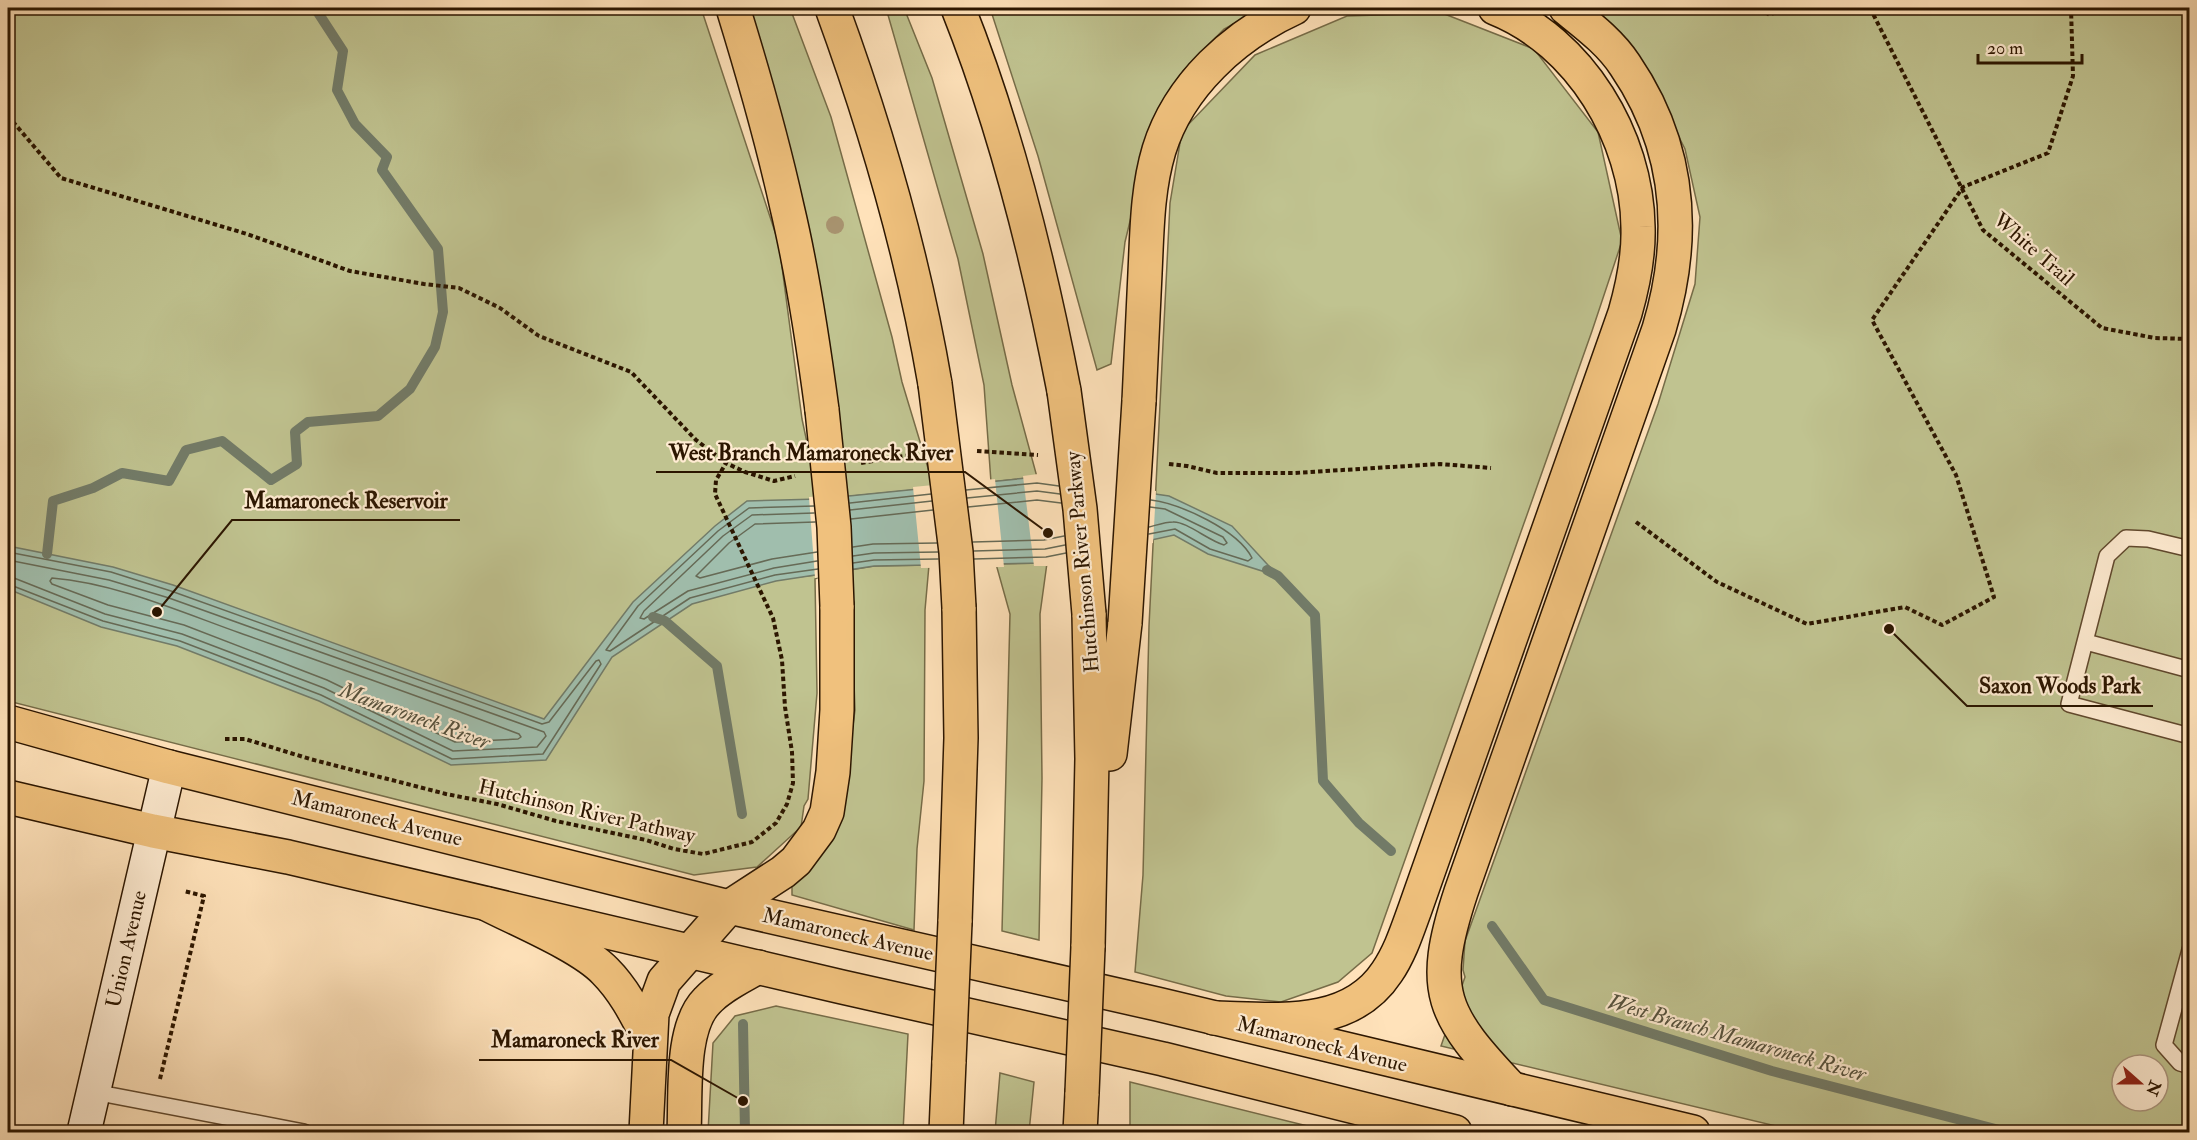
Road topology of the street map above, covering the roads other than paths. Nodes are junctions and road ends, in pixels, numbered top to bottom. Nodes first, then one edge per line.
1 (733, 8) edge
2 (832, 8) edge
3 (958, 8) edge
4 (1294, 8) edge
5 (1495, 8) edge
6 (1566, 8) edge
7 (2190, 549) edge
8 (2086, 642) junction
9 (2190, 670) edge
10 (8, 722) edge
11 (2190, 736) edge
12 (169, 766) junction
13 (8, 796) edge
14 (153, 831) junction
15 (487, 904) junction
16 (729, 907) junction
17 (1088, 946) junction
18 (690, 950) junction
19 (2190, 950) edge
20 (758, 967) junction
21 (1214, 1018) junction
22 (650, 1041) junction
23 (2190, 1065) edge
24 (1512, 1089) junction
25 (93, 1092) junction
26 (84, 1132) edge
27 (303, 1132) edge
28 (645, 1132) edge
29 (684, 1132) edge
30 (946, 1132) edge
31 (1080, 1132) edge
32 (1455, 1132) edge
33 (1693, 1132) edge

1 - 16 main road, bridge
2 - 30 main road, bridge
3 - 17 main road, Hutchinson River Parkway, bridge
4 - 17 main road, bridge
5 - 21 main road
6 - 24 main road
7 - 8 lane
8 - 9 lane
8 - 11 lane
10 - 12 main road, Mamaroneck Avenue
12 - 14 street, Union Avenue
12 - 16 main road, Mamaroneck Avenue
13 - 14 main road
14 - 15 main road
14 - 25 street, Union Avenue
15 - 18 main road
15 - 22 main road
16 - 18 main road
16 - 21 main road, Mamaroneck Avenue
17 - 31 main road, Hutchinson River Parkway, bridge
18 - 20 main road
18 - 22 main road
19 - 23 lane
20 - 29 main road
20 - 32 main road
21 - 24 main road, Mamaroneck Avenue
22 - 28 main road
24 - 33 main road, Mamaroneck Avenue
25 - 26 street, Union Avenue
25 - 27 lane

